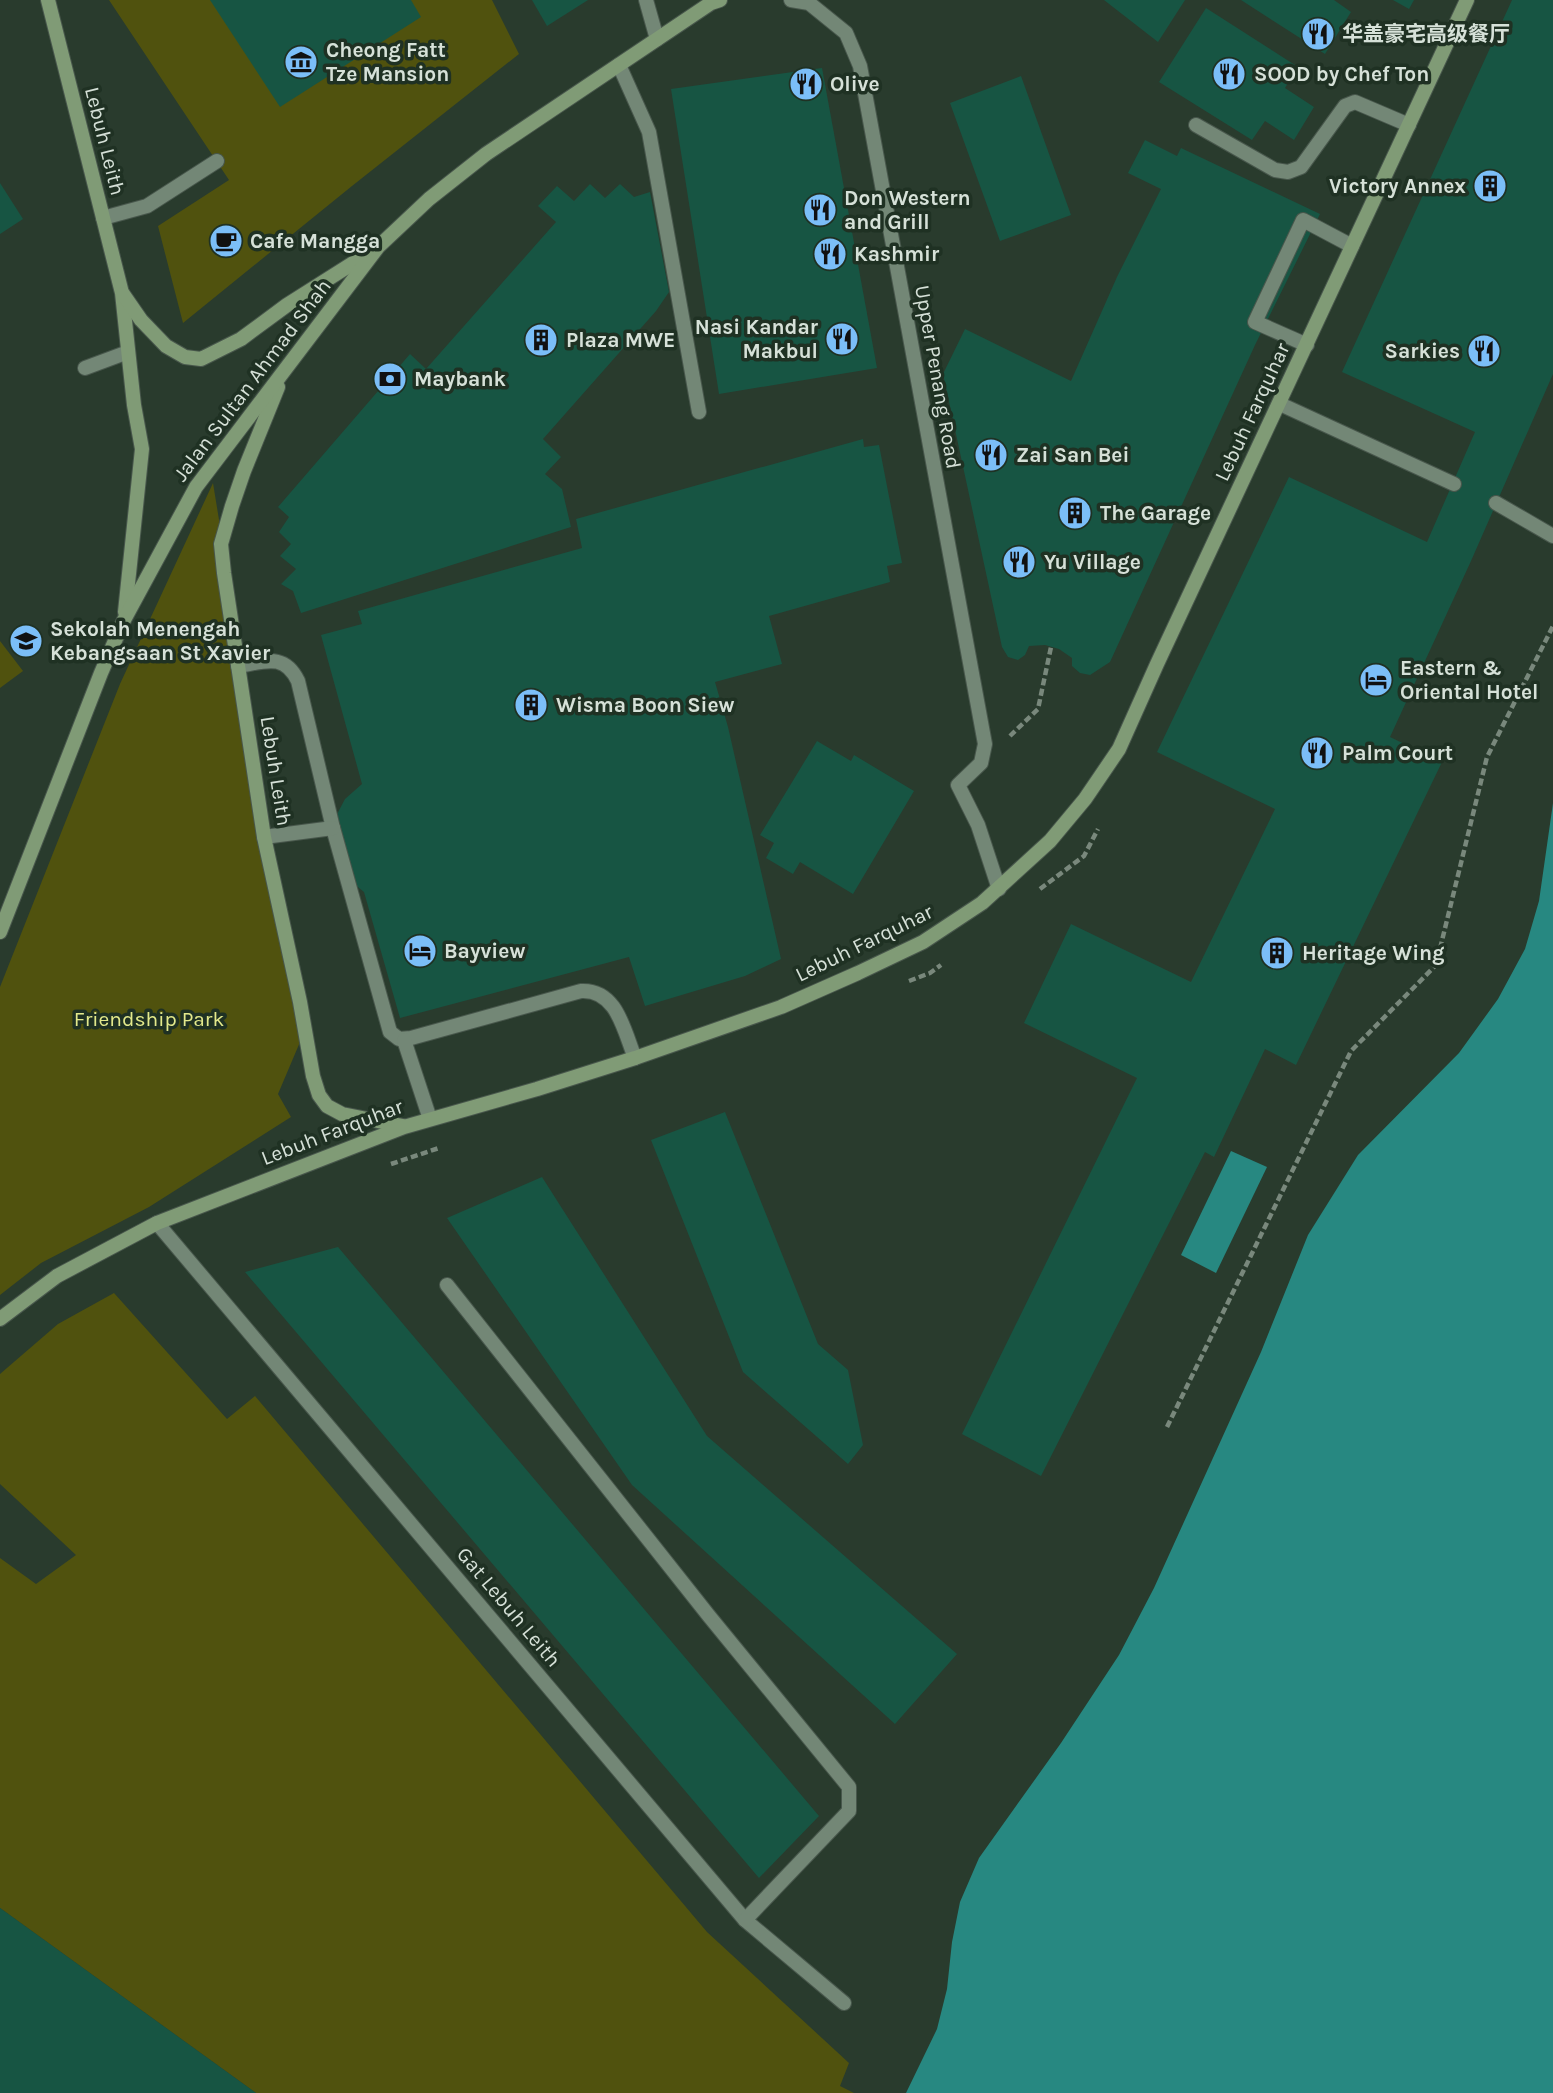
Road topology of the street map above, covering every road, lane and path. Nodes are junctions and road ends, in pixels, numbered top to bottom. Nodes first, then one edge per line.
1 (48, 0) edge
2 (646, 0) edge
3 (791, 0) edge
4 (1467, 0) edge
5 (715, 1) edge
6 (657, 40) junction
7 (619, 65) junction
8 (1196, 125) dead end
9 (1409, 125) junction
10 (218, 161) dead end
11 (103, 218) junction
12 (1352, 246) junction
13 (378, 247) junction
14 (122, 293) junction
15 (1307, 345) junction
16 (128, 352) junction
17 (85, 368) dead end
18 (286, 368) junction
19 (1280, 404) junction
20 (699, 412) dead end
21 (1454, 484) dead end
22 (1496, 503) dead end
23 (1553, 536) edge
24 (124, 620) junction
25 (1553, 626) edge
26 (1051, 647) dead end
27 (238, 666) junction
28 (981, 763) junction
29 (333, 828) junction
30 (264, 837) junction
31 (999, 889) junction
32 (0, 932) edge
33 (404, 1040) junction
34 (635, 1058) junction
35 (430, 1119) junction
36 (404, 1127) junction
37 (157, 1223) junction
38 (447, 1285) dead end
39 (0, 1319) edge
40 (1167, 1427) dead end
41 (745, 1920) junction
42 (844, 2003) dead end

1 - 11 main road, Lebuh Leith
2 - 6 street
3 - 28 street, Upper Penang Road
4 - 9 main road, Lebuh Farquhar
5 - 6 main road, Jalan Sultan Ahmad Shah
6 - 7 main road, Jalan Sultan Ahmad Shah
7 - 13 main road, Jalan Sultan Ahmad Shah
7 - 20 street
8 - 9 street
9 - 12 main road, Lebuh Farquhar
10 - 11 street
11 - 14 main road, Lebuh Leith
12 - 15 main road, Lebuh Farquhar
12 - 15 street
13 - 14 main road, Lebuh Leith
13 - 18 main road, Jalan Sultan Ahmad Shah
14 - 16 main road, Lebuh Leith
15 - 19 main road, Lebuh Farquhar
16 - 17 street
16 - 24 main road, Lebuh Leith
18 - 24 main road, Jalan Sultan Ahmad Shah
18 - 27 main road, Lebuh Leith
19 - 21 street
19 - 31 main road, Lebuh Farquhar
22 - 23 street
24 - 32 main road, Jalan Sultan Ahmad Shah
25 - 40 path
26 - 28 path
27 - 29 street
27 - 30 main road, Lebuh Leith
28 - 31 street
29 - 30 street
29 - 33 street
30 - 36 main road, Lebuh Leith
31 - 34 main road, Lebuh Farquhar
33 - 34 street
33 - 35 street
34 - 35 main road, Lebuh Farquhar
35 - 36 main road, Lebuh Farquhar
36 - 37 main road, Lebuh Farquhar
37 - 39 main road, Lebuh Farquhar
37 - 41 street, Gat Lebuh Leith
38 - 41 street
41 - 42 street, Gat Lebuh Leith

